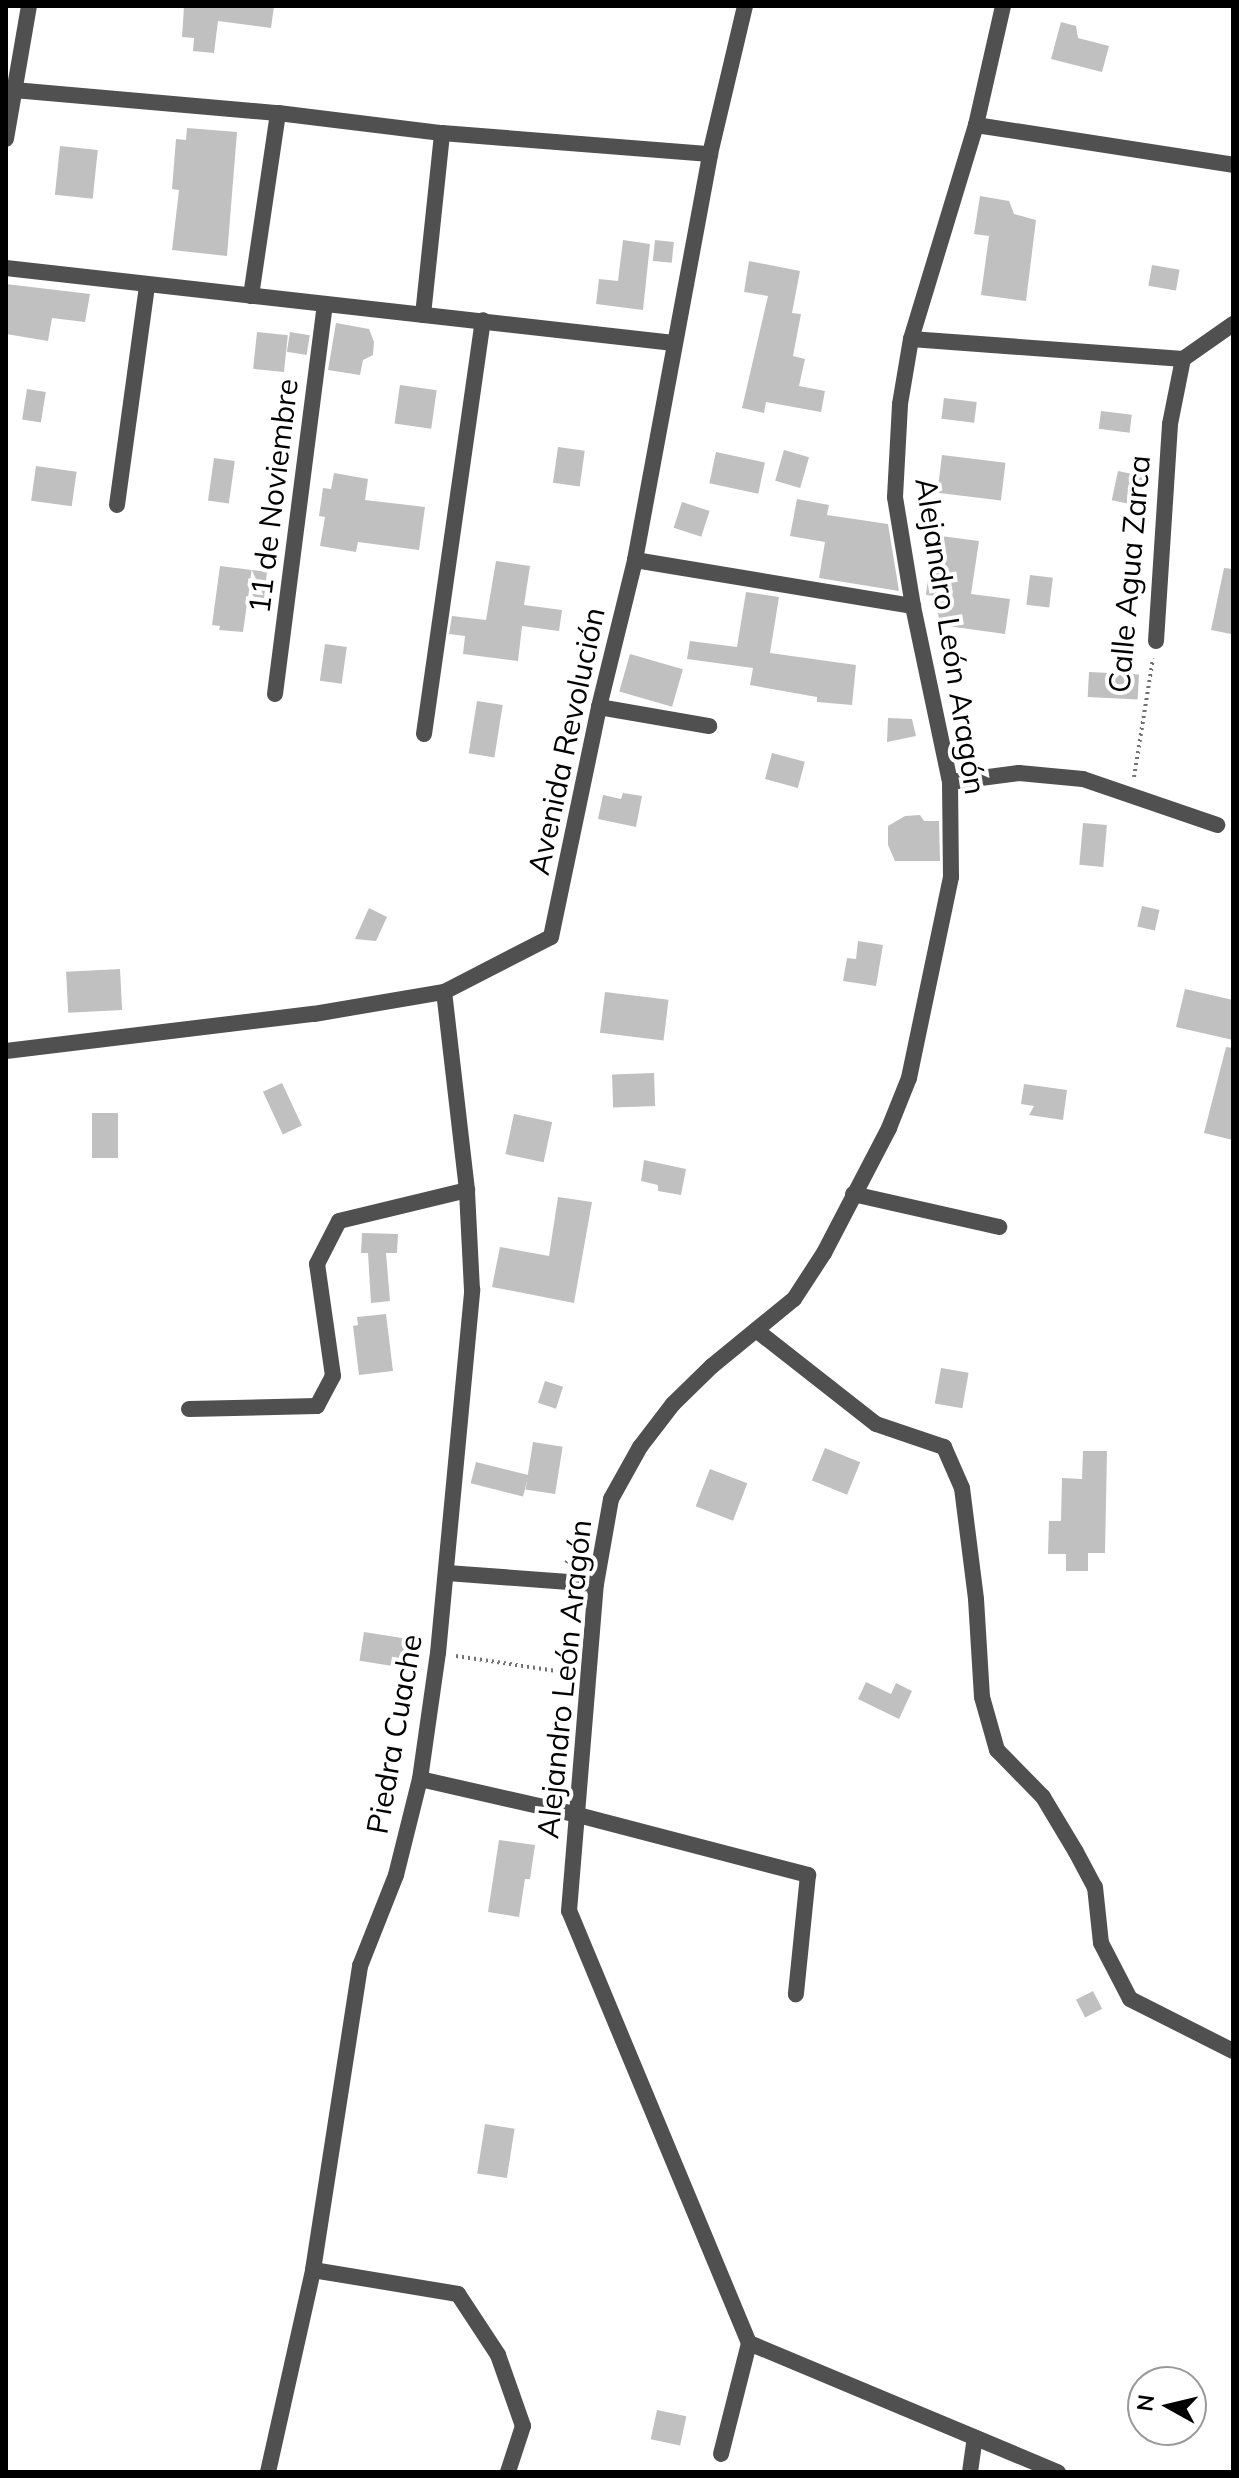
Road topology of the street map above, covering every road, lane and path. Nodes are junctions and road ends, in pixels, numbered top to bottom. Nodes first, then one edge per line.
1 (29, 6) edge
2 (745, 6) edge
3 (1003, 6) edge
4 (14, 90) junction
5 (278, 113) junction
6 (976, 125) junction
7 (442, 133) junction
8 (6, 139) edge
9 (710, 154) junction
10 (1233, 165) edge
11 (6, 268) edge
12 (147, 286) junction
13 (251, 296) junction
14 (325, 305) junction
15 (423, 315) junction
16 (483, 320) junction
17 (1233, 324) edge
18 (911, 339) junction
19 (674, 343) junction
20 (1183, 359) junction
21 (117, 505) dead end
22 (635, 560) junction
23 (913, 606) junction
24 (1156, 641) joint
25 (275, 694) dead end
26 (599, 707) junction
27 (709, 726) dead end
28 (424, 734) dead end
29 (950, 782) junction
30 (1131, 795) junction
31 (1217, 825) dead end
32 (444, 992) junction
33 (6, 1051) edge
34 (467, 1190) junction
35 (853, 1194) junction
36 (999, 1227) dead end
37 (756, 1330) junction
38 (189, 1409) dead end
39 (447, 1573) junction
40 (596, 1584) junction
41 (438, 1653) junction
42 (590, 1676) junction
43 (420, 1779) junction
44 (578, 1815) junction
45 (796, 1994) dead end
46 (1233, 2051) edge
47 (313, 2270) junction
48 (749, 2343) junction
49 (975, 2437) junction
50 (721, 2454) dead end
51 (268, 2472) edge
52 (508, 2472) edge
53 (970, 2472) edge
54 (1058, 2472) edge

1 - 4 street
2 - 9 street, Avenida Revolución
3 - 6 street, Alejandro León Aragón
4 - 5 street
4 - 8 street
5 - 7 street
5 - 13 street
6 - 10 street
6 - 18 street, Alejandro León Aragón
7 - 9 street
7 - 15 street
9 - 19 street, Avenida Revolución
11 - 12 street
12 - 13 street
12 - 21 street
13 - 14 street
14 - 15 street
14 - 25 street, 11 de Noviembre
15 - 16 street
16 - 19 street
16 - 28 street
17 - 20 street
18 - 20 street
18 - 23 street, Alejandro León Aragón
19 - 22 street, Avenida Revolución
20 - 24 street, Calle Agua Zarca
22 - 23 street
22 - 26 street, Avenida Revolución
23 - 29 street, Alejandro León Aragón
24 - 30 path, Calle Agua Zarca
26 - 27 street
26 - 32 street, Avenida Revolución
29 - 30 street
29 - 35 street, Alejandro León Aragón
30 - 31 street
32 - 33 street, Avenida Revolución
32 - 34 street, Piedra Cuache
34 - 38 street
34 - 39 street, Piedra Cuache
35 - 36 street
35 - 37 street, Alejandro León Aragón
37 - 40 street, Alejandro León Aragón
37 - 46 street
39 - 40 street
39 - 41 street, Piedra Cuache
40 - 42 street, Alejandro León Aragón
41 - 42 path
41 - 43 street, Piedra Cuache
42 - 44 street, Alejandro León Aragón
43 - 44 street
43 - 47 street, Piedra Cuache
44 - 45 street
44 - 48 street, Alejandro León Aragón
47 - 51 street, Piedra Cuache
47 - 52 street
48 - 49 street
48 - 50 street
49 - 53 street
49 - 54 street

